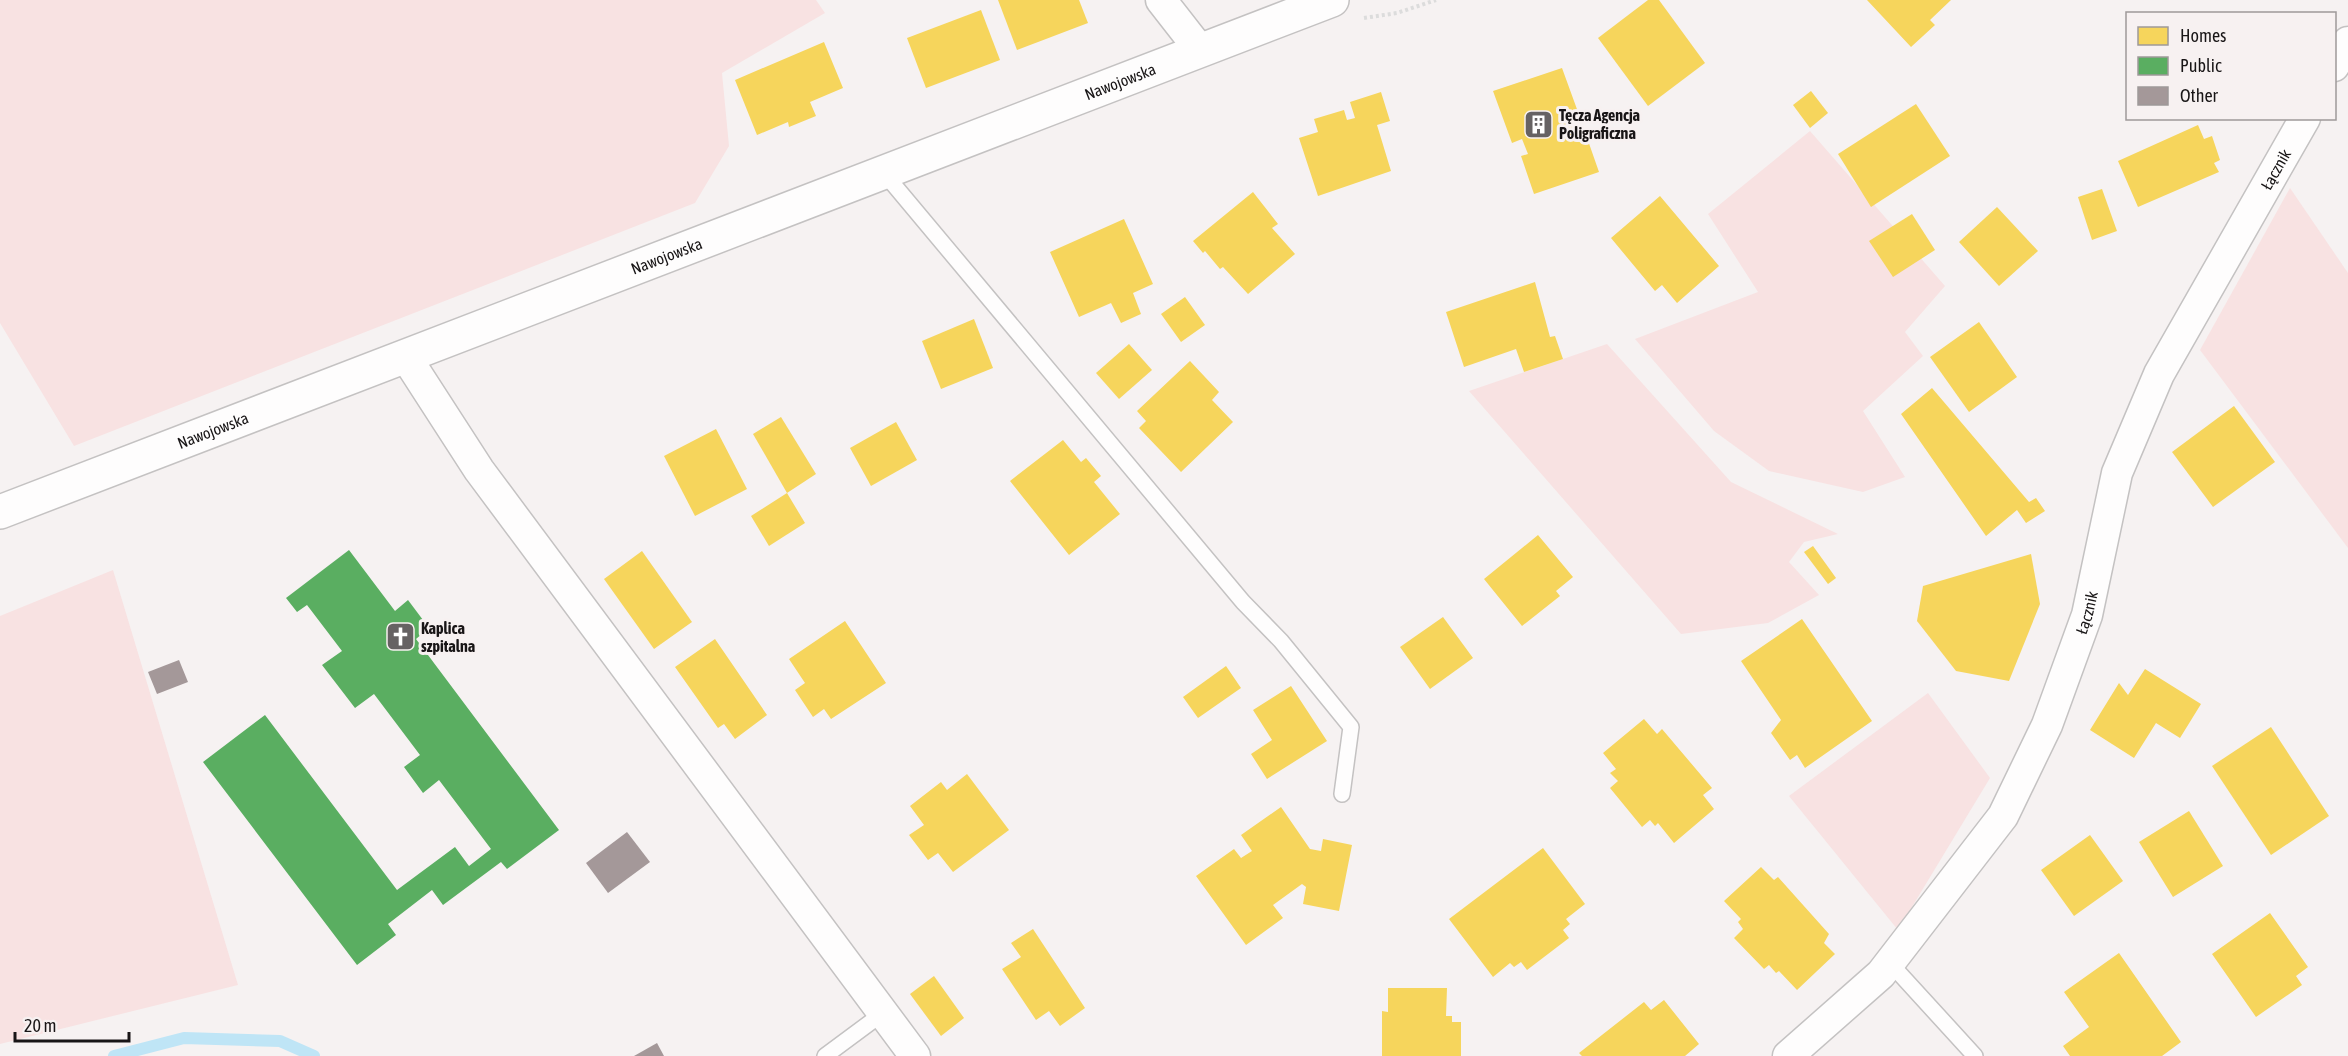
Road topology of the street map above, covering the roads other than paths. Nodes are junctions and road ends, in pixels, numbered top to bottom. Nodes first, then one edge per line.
1 (1161, 0) edge
2 (1332, 0) edge
3 (2348, 42) edge
4 (1200, 50) junction
5 (2336, 63) edge
6 (2304, 120) edge
7 (884, 173) junction
8 (406, 357) junction
9 (0, 512) edge
10 (1342, 794) dead end
11 (1890, 963) junction
12 (883, 1013) junction
13 (825, 1056) edge
14 (915, 1056) edge
15 (1788, 1056) edge
16 (1975, 1056) edge

1 - 4 street
2 - 4 street, Nawojowska
3 - 5 street
4 - 7 street, Nawojowska
6 - 11 street, Łącznik
7 - 8 street, Nawojowska
7 - 10 lane
8 - 9 street, Nawojowska
8 - 12 street
11 - 15 street, Łącznik
11 - 16 lane
12 - 13 lane
12 - 14 street

